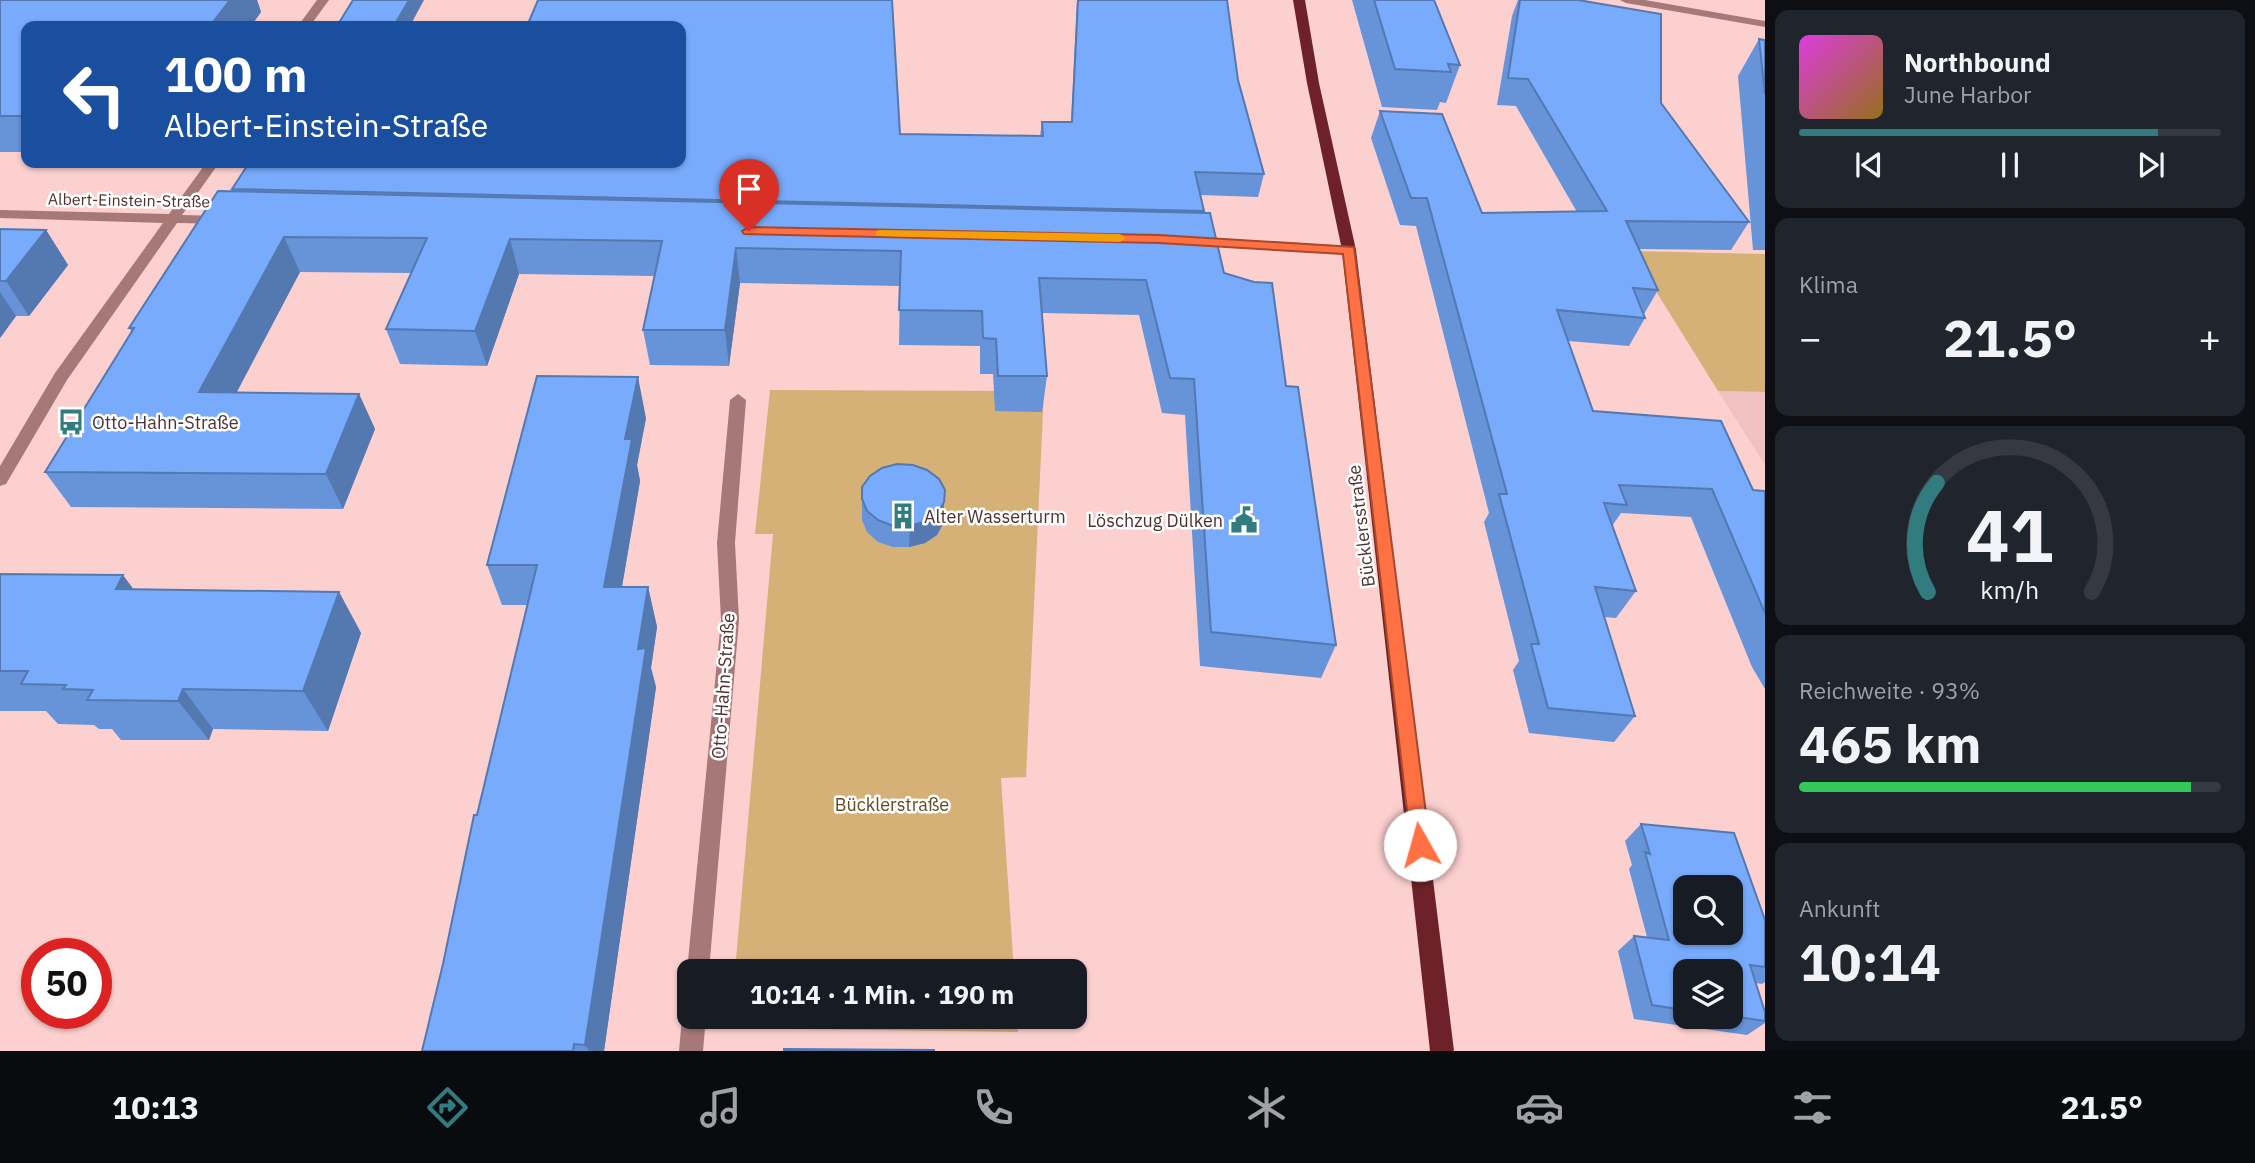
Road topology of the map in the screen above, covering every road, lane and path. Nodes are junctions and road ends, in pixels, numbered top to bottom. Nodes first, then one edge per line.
1 (323, 0) edge
2 (1299, 0) edge
3 (1626, 0) edge
4 (308, 21) edge
5 (1765, 24) edge
6 (209, 168) edge
7 (0, 215) edge
8 (174, 219) junction
9 (244, 220) edge
10 (1184, 240) edge
11 (1349, 250) junction
12 (738, 400) dead end
13 (0, 480) edge
14 (699, 959) edge
15 (693, 1029) edge
16 (691, 1051) edge
17 (1443, 1051) edge

1 - 4 street
2 - 11 main road, Bücklersstraße
3 - 5 street
6 - 8 street
7 - 8 street, Albert-Einstein-Straße
8 - 9 street, Albert-Einstein-Straße
8 - 13 street
10 - 11 street
11 - 17 main road, Bücklersstraße
12 - 14 street, Otto-Hahn-Straße
15 - 16 street

